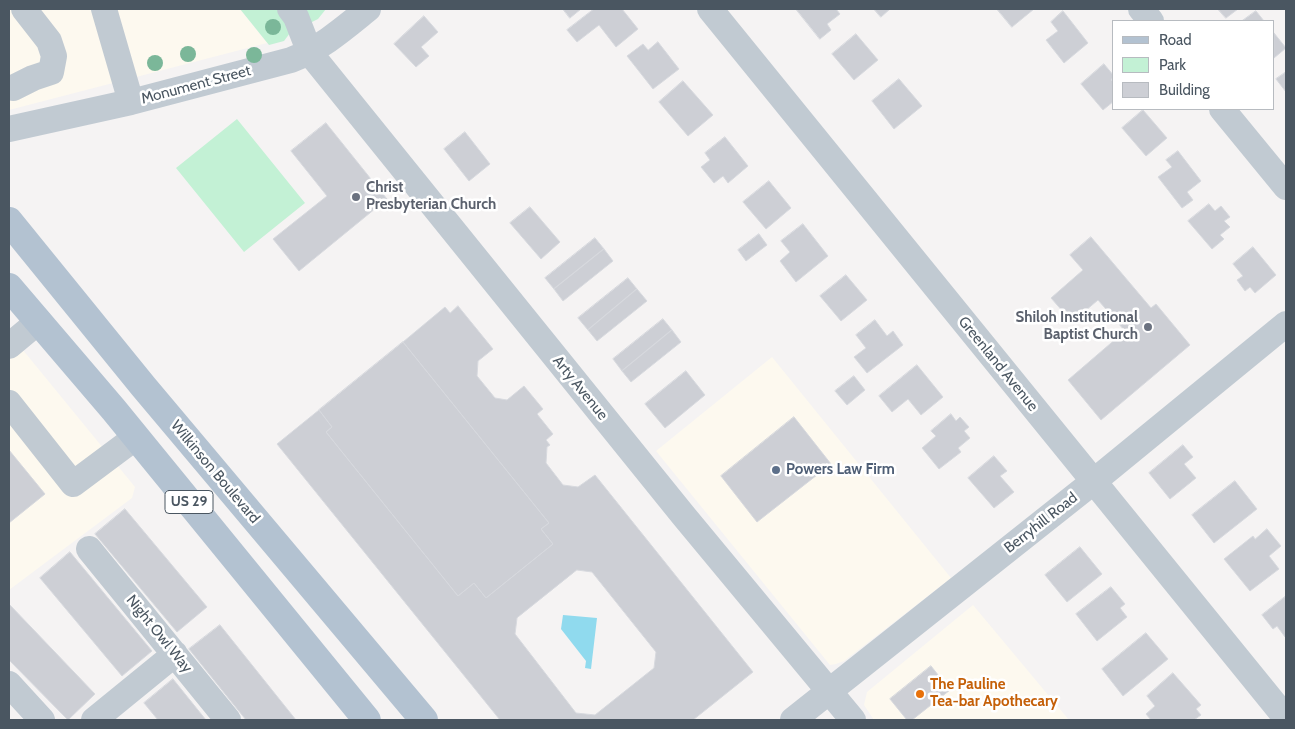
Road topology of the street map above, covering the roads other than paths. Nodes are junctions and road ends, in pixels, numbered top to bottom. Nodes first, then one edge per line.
1 (24, 9) edge
2 (104, 9) edge
3 (290, 9) edge
4 (368, 9) edge
5 (710, 9) edge
6 (1141, 9) edge
7 (1150, 20) edge
8 (310, 53) junction
9 (11, 85) edge
10 (131, 102) junction
11 (1223, 110) edge
12 (15, 127) edge
13 (1286, 187) edge
14 (9, 221) edge
15 (9, 287) edge
16 (39, 321) junction
17 (1286, 324) edge
18 (9, 346) edge
19 (9, 403) edge
20 (136, 437) junction
21 (1093, 482) junction
22 (89, 549) dead end
23 (175, 654) junction
24 (9, 684) edge
25 (829, 691) junction
26 (357, 717) edge
27 (1286, 718) edge
28 (42, 720) edge
29 (94, 720) edge
30 (228, 720) edge
31 (424, 720) edge
32 (793, 720) edge
33 (853, 720) edge

1 - 9 street
2 - 10 street
3 - 8 street, Arty Avenue
4 - 8 street, Monument Street
5 - 21 street, Greenland Avenue
6 - 7 street
8 - 10 street, Monument Street
8 - 25 street, Arty Avenue
9 - 12 street
10 - 12 street, Monument Street
11 - 13 street
14 - 31 main road, Wilkinson Boulevard / US 29
15 - 16 main road, US 29
16 - 18 street
16 - 20 main road, US 29
17 - 21 street, Berryhill Road
19 - 20 street
20 - 26 main road, US 29
21 - 25 street, Berryhill Road
21 - 27 street, Greenland Avenue
22 - 23 street, Night Owl Way
23 - 29 street
23 - 30 street, Night Owl Way
24 - 28 street
25 - 32 street, Berryhill Road
25 - 33 street, Arty Avenue

